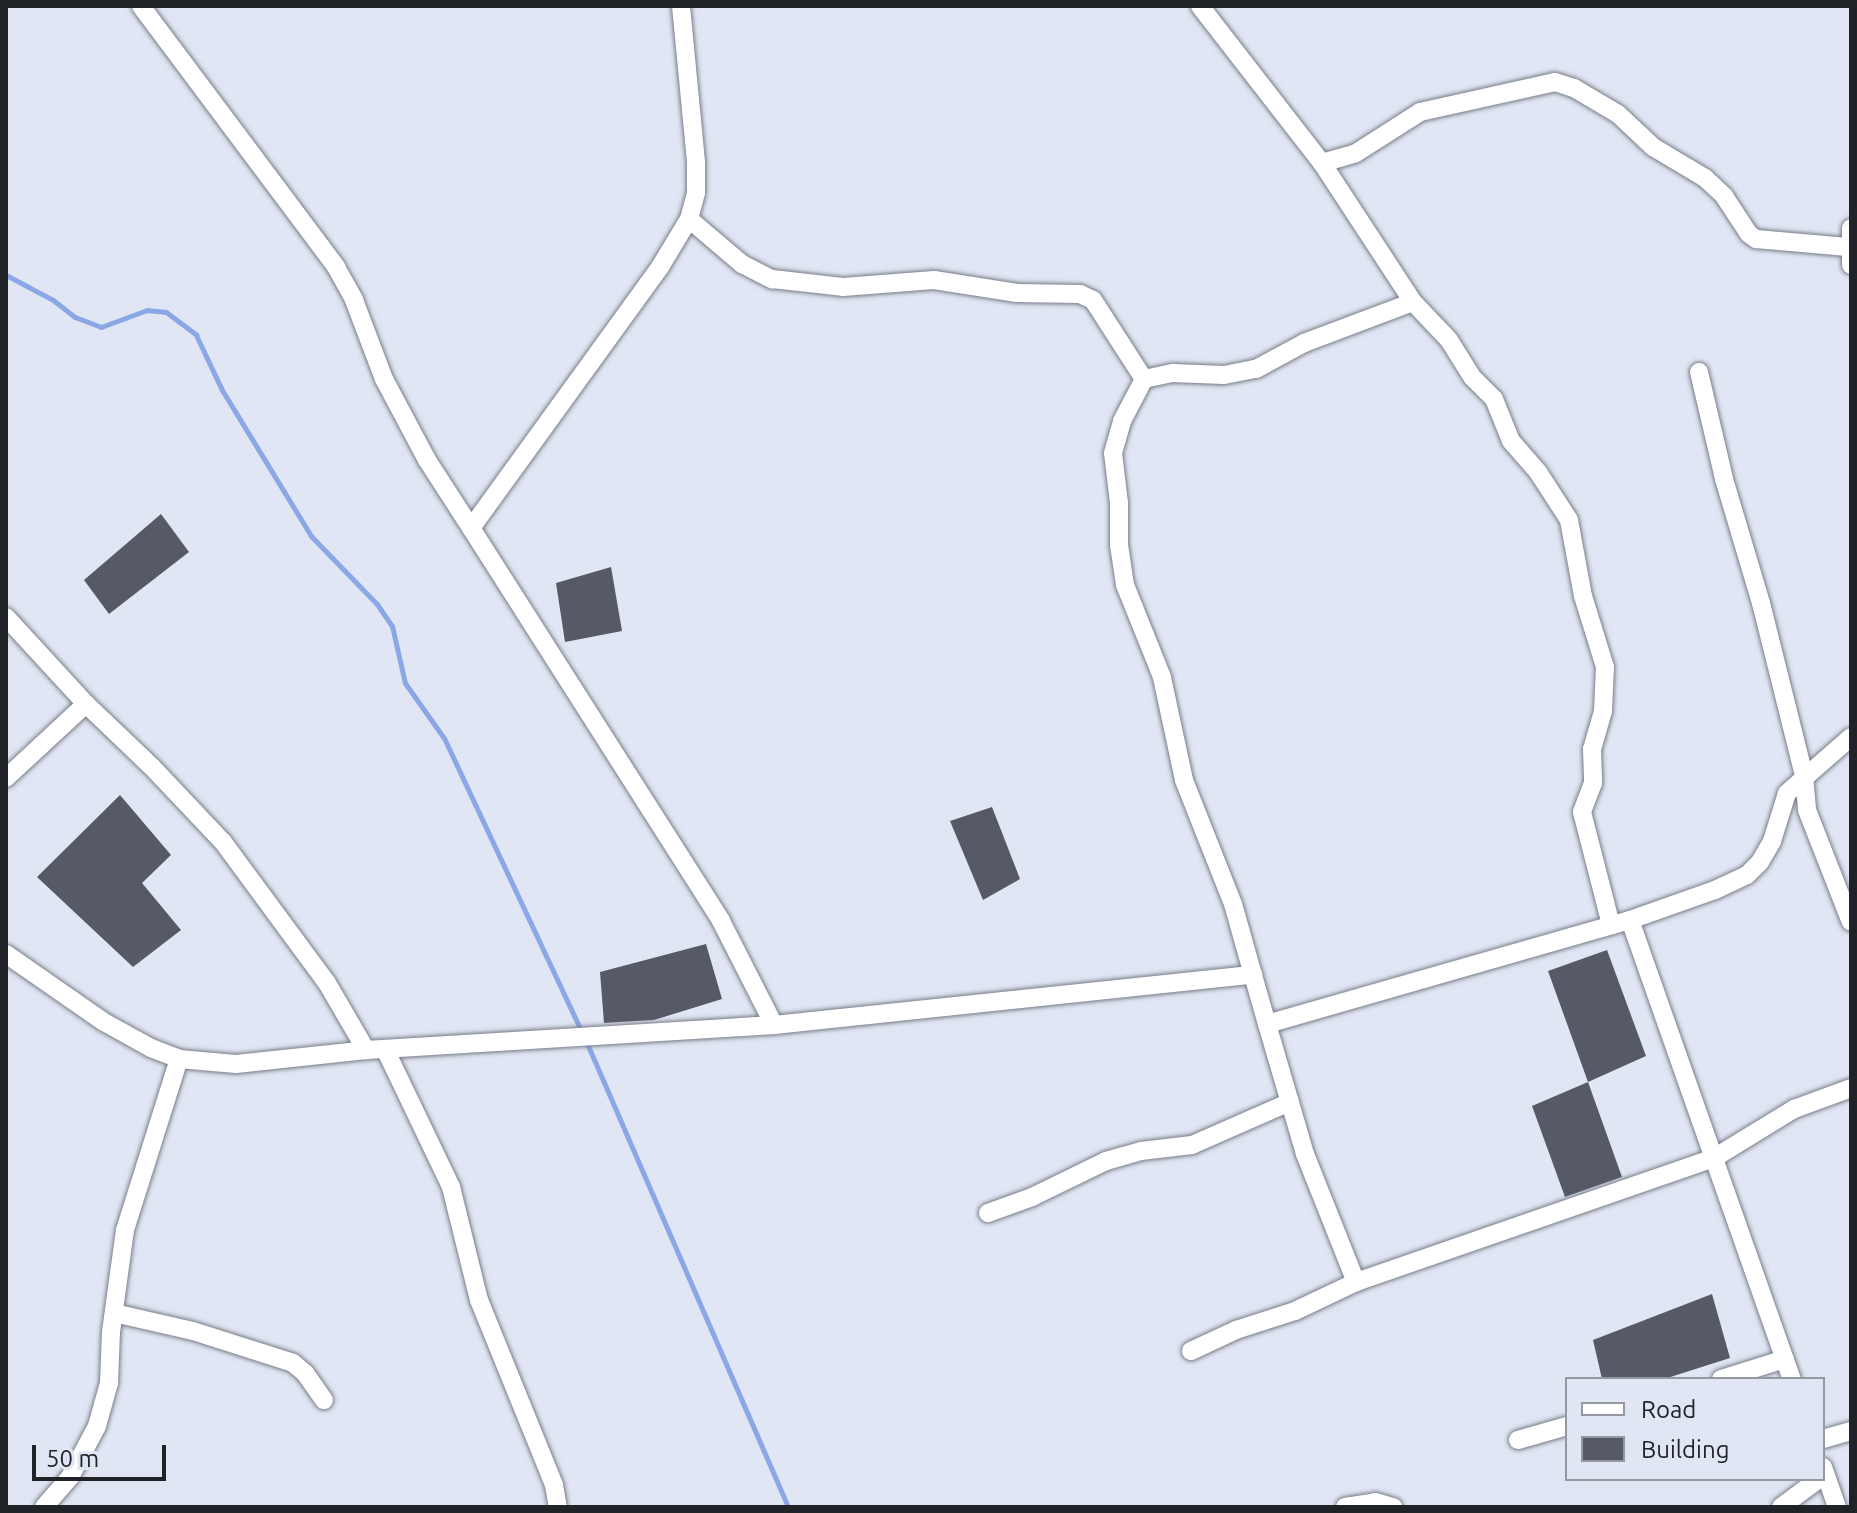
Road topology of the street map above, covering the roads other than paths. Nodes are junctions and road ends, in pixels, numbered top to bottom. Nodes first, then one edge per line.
1 (141, 6) edge
2 (681, 6) edge
3 (1200, 6) edge
4 (1322, 163) junction
5 (689, 219) junction
6 (1851, 228) edge
7 (1850, 256) edge
8 (1413, 302) junction
9 (1699, 372) dead end
10 (1144, 379) junction
11 (471, 528) junction
12 (6, 617) edge
13 (86, 704) junction
14 (1851, 737) edge
15 (1804, 775) junction
16 (6, 778) edge
17 (1630, 920) junction
18 (1851, 922) edge
19 (1611, 925) junction
20 (6, 954) edge
21 (1253, 975) junction
22 (1267, 1024) junction
23 (774, 1025) junction
24 (385, 1049) junction
25 (366, 1050) junction
26 (179, 1059) junction
27 (1851, 1088) edge
28 (1290, 1102) junction
29 (1714, 1158) junction
30 (988, 1213) dead end
31 (1356, 1282) junction
32 (114, 1313) junction
33 (1191, 1351) dead end
34 (1785, 1359) junction
35 (1727, 1377) edge
36 (1791, 1377) edge
37 (324, 1400) dead end
38 (1565, 1427) edge
39 (1851, 1431) edge
40 (1825, 1438) edge
41 (1518, 1440) dead end
42 (1825, 1479) edge
43 (1814, 1481) edge
44 (44, 1507) edge
45 (558, 1507) edge
46 (1345, 1507) edge
47 (1393, 1507) edge
48 (1781, 1507) edge
49 (1837, 1507) edge

1 - 11 street
2 - 5 street
3 - 4 street
4 - 7 street
4 - 8 street
5 - 10 street
5 - 11 street
6 - 7 street
8 - 10 street
8 - 19 street
9 - 15 street
10 - 21 street
11 - 23 street
12 - 13 street
13 - 16 street
13 - 25 street
14 - 15 street
15 - 17 street
15 - 18 street
17 - 19 street
17 - 29 street
19 - 22 street
20 - 26 street
21 - 22 street
21 - 23 street
22 - 28 street
23 - 24 street
24 - 25 street
24 - 45 street
25 - 26 street
26 - 32 street
27 - 29 street
28 - 30 street
28 - 31 street
29 - 31 street
29 - 34 street
31 - 33 street
32 - 37 street
32 - 44 street
34 - 35 street
34 - 36 street
38 - 41 street
39 - 40 street
42 - 49 street
43 - 48 street
46 - 47 street

